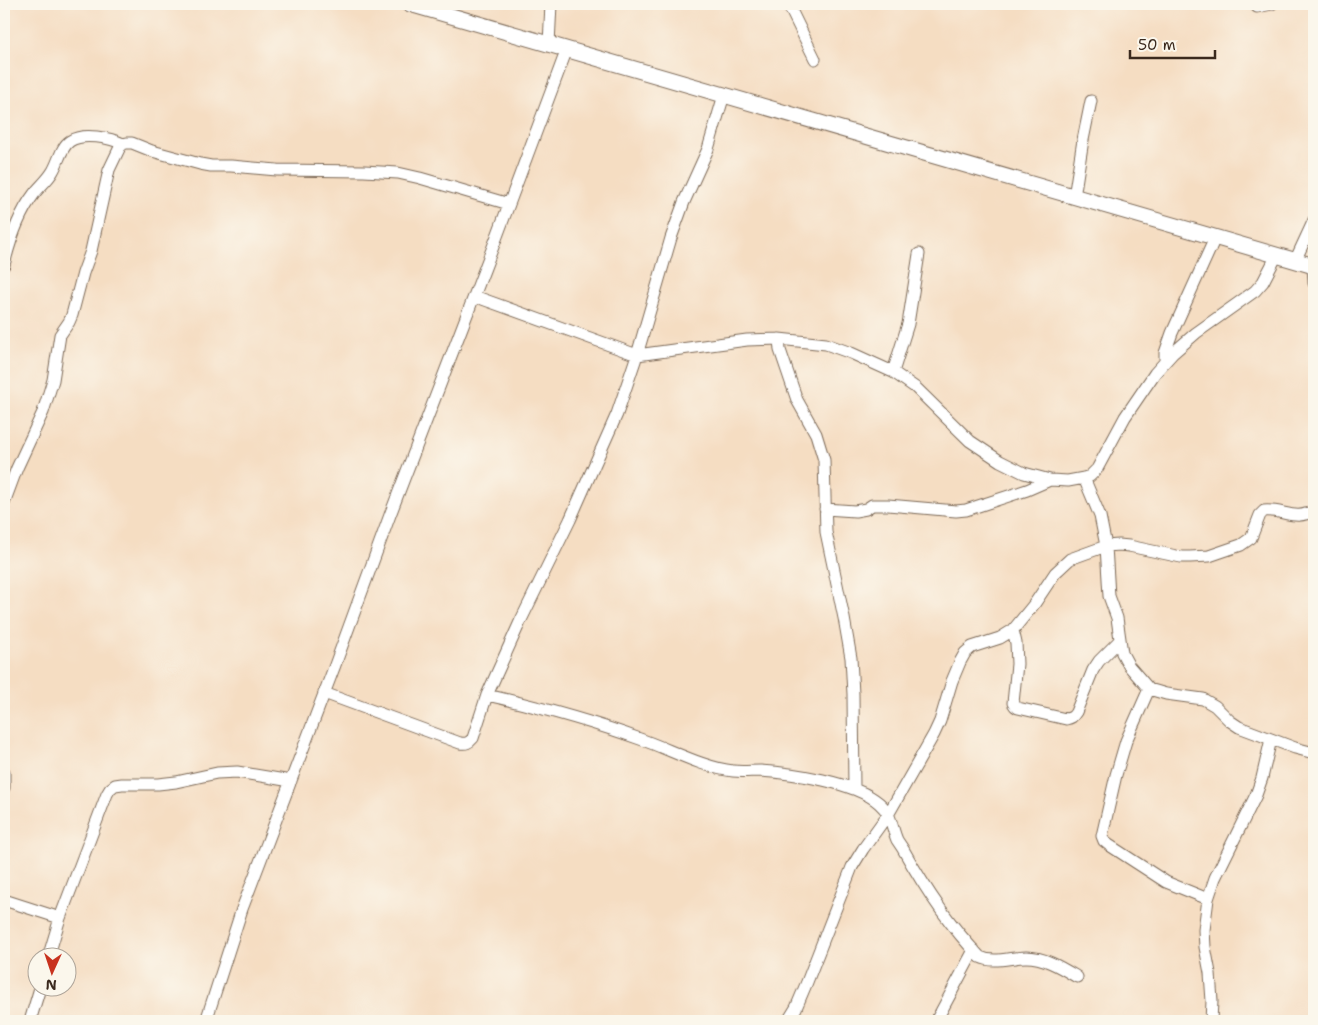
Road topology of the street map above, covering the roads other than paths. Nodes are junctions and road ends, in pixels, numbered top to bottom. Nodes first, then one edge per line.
1 (410, 4) edge
2 (551, 4) edge
3 (788, 4) edge
4 (1272, 4) edge
5 (1257, 7) dead end
6 (549, 44) junction
7 (567, 49) junction
8 (815, 59) dead end
9 (724, 95) junction
10 (1091, 101) dead end
11 (123, 144) junction
12 (1074, 197) junction
13 (509, 204) junction
14 (1314, 220) edge
15 (1215, 238) junction
16 (919, 254) dead end
17 (1277, 256) junction
18 (1294, 261) junction
19 (4, 265) edge
20 (1314, 266) edge
21 (1314, 283) edge
22 (474, 296) junction
23 (779, 339) junction
24 (637, 355) junction
25 (1165, 362) junction
26 (893, 372) junction
27 (1084, 478) junction
28 (1050, 480) junction
29 (4, 503) edge
30 (825, 509) junction
31 (1314, 510) edge
32 (1106, 546) junction
33 (1013, 630) junction
34 (1120, 641) junction
35 (1149, 689) junction
36 (324, 693) junction
37 (488, 695) junction
38 (1271, 739) junction
39 (1314, 753) edge
40 (4, 773) edge
41 (291, 781) junction
42 (4, 788) edge
43 (854, 789) junction
44 (888, 813) junction
45 (1208, 899) junction
46 (4, 900) edge
47 (60, 918) junction
48 (51, 948) edge
49 (974, 950) junction
50 (1077, 977) dead end
51 (37, 998) edge
52 (30, 1021) edge
53 (206, 1021) edge
54 (788, 1021) edge
55 (936, 1021) edge
56 (1211, 1021) edge

1 - 6 main road
2 - 6 street
3 - 8 street
4 - 5 street
6 - 7 main road
7 - 9 main road
7 - 13 street
9 - 12 main road
9 - 24 street
10 - 12 street
11 - 13 street
11 - 19 street
11 - 29 street
12 - 15 main road
13 - 22 street
14 - 18 street
15 - 17 main road
15 - 25 street
16 - 26 street
17 - 18 main road
17 - 25 street
18 - 20 main road
20 - 21 street
22 - 24 street
22 - 36 street
23 - 24 street
23 - 26 street
23 - 30 street
24 - 37 street
25 - 27 street
26 - 28 street
27 - 28 street
27 - 32 street
28 - 30 street
30 - 43 street
31 - 32 street
32 - 33 street
32 - 34 street
33 - 34 street
33 - 44 street
34 - 35 street
35 - 38 street
35 - 45 street
36 - 37 street
36 - 41 street
37 - 43 street
38 - 39 street
38 - 45 street
40 - 42 street
41 - 47 street
41 - 53 street
43 - 44 street
44 - 49 street
44 - 54 street
45 - 56 street
46 - 47 street
47 - 48 street
49 - 50 street
49 - 55 street
51 - 52 street

